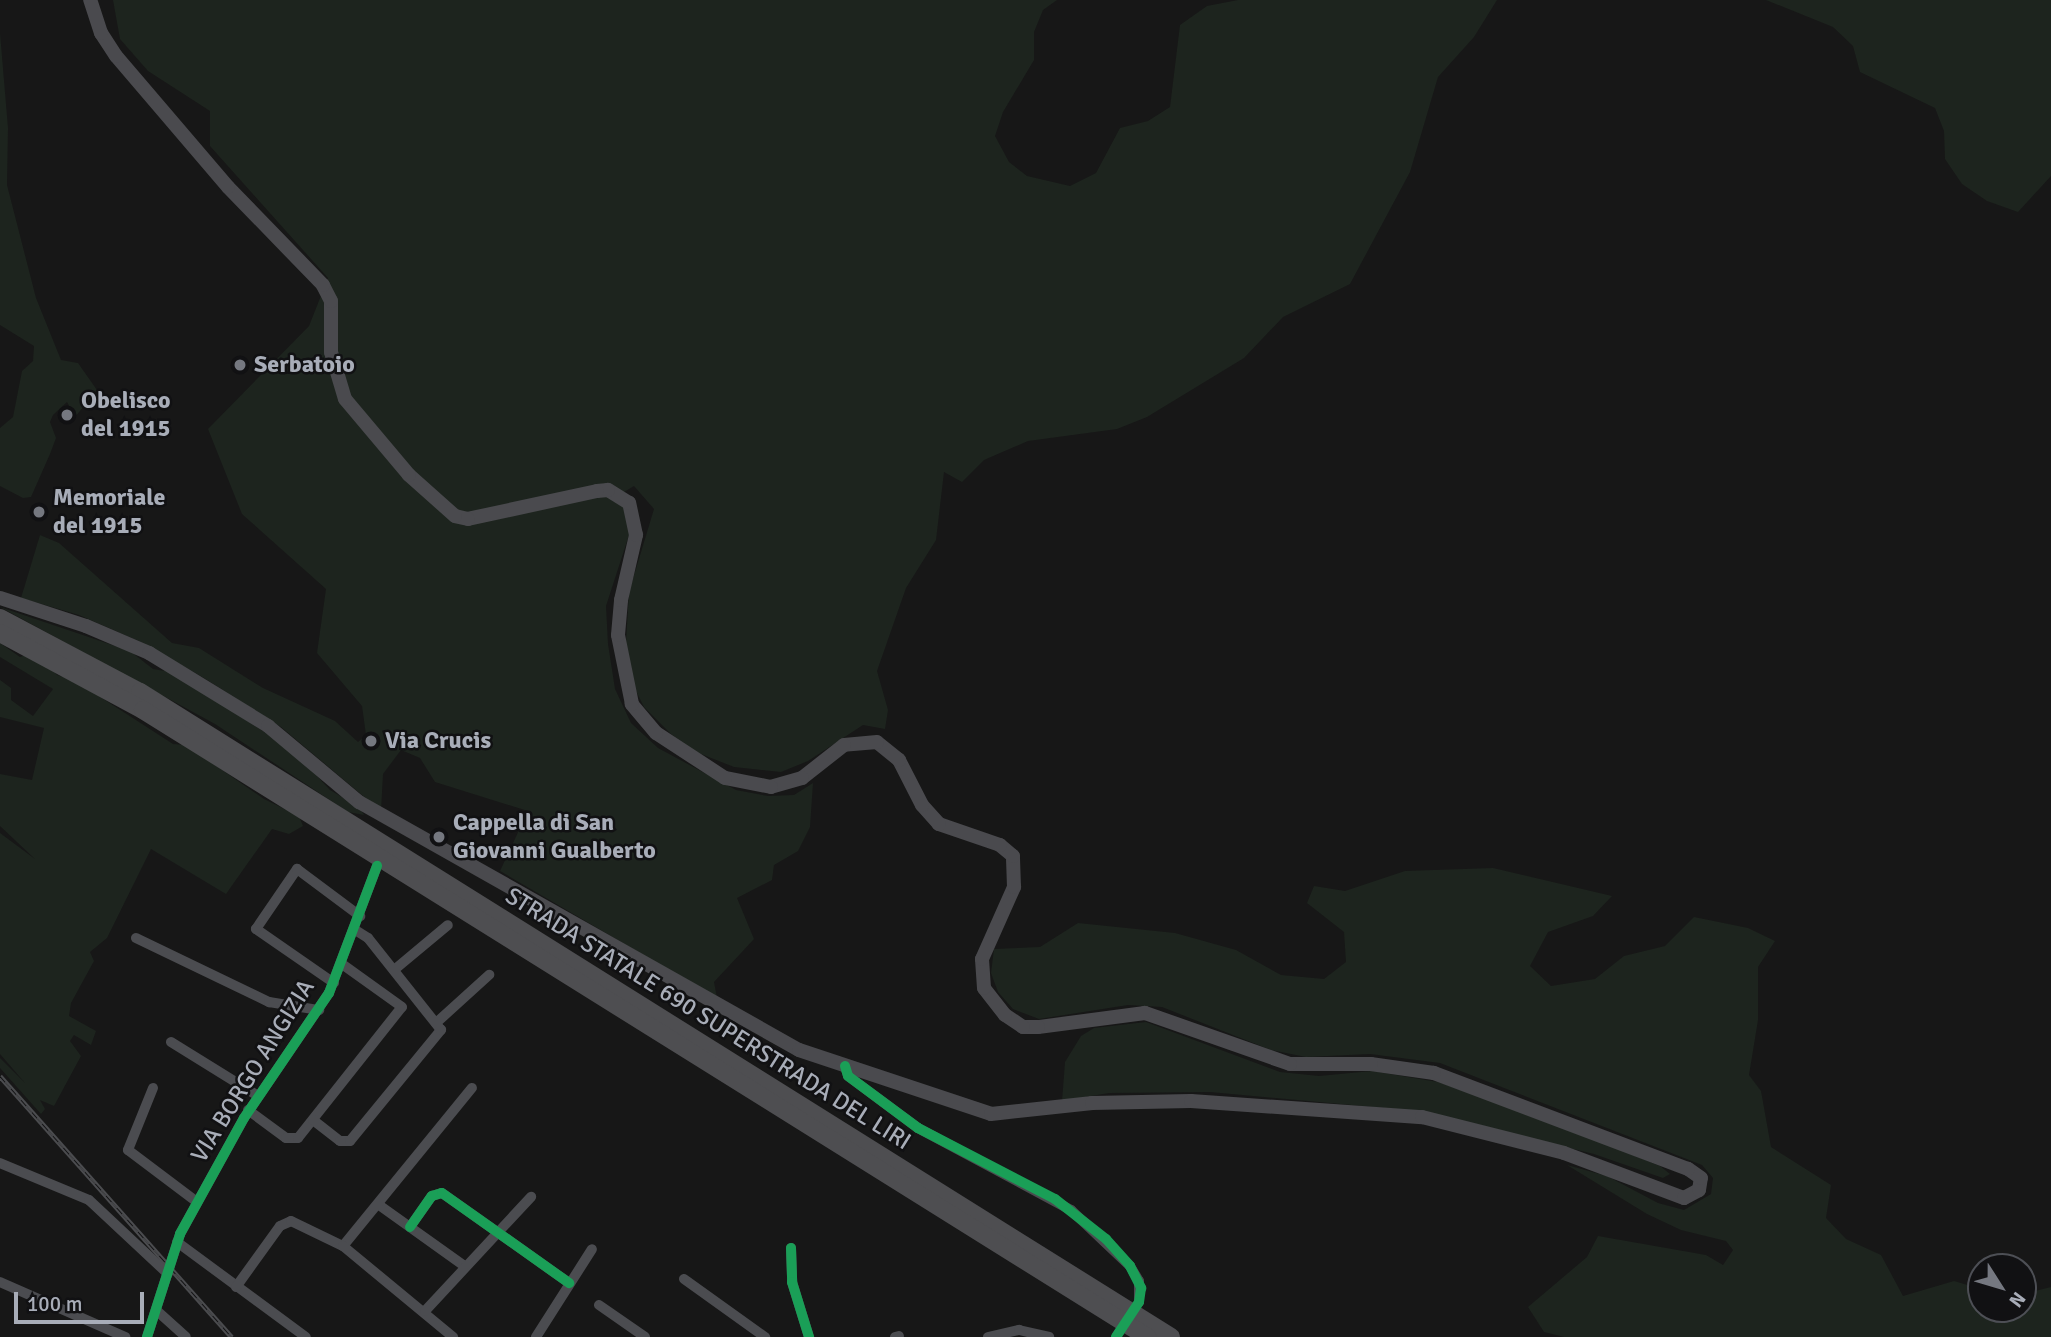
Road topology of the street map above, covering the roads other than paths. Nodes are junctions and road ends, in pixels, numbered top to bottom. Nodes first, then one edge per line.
1 (90, 0) edge
2 (0, 598) edge
3 (0, 618) edge
4 (0, 633) edge
5 (377, 866) dead end
6 (360, 916) junction
7 (448, 925) dead end
8 (355, 930) junction
9 (136, 938) dead end
10 (342, 964) junction
11 (394, 970) junction
12 (489, 975) dead end
13 (334, 983) junction
14 (319, 1010) junction
15 (436, 1023) junction
16 (171, 1042) dead end
17 (845, 1066) junction
18 (153, 1088) dead end
19 (472, 1088) dead end
20 (258, 1096) junction
21 (248, 1110) junction
22 (313, 1120) junction
23 (0, 1163) edge
24 (531, 1197) dead end
25 (197, 1202) junction
26 (379, 1205) junction
27 (410, 1227) junction
28 (497, 1232) junction
29 (177, 1242) junction
30 (342, 1246) junction
31 (792, 1248) dead end
32 (592, 1249) dead end
33 (463, 1265) junction
34 (168, 1274) junction
35 (684, 1279) dead end
36 (0, 1282) edge
37 (569, 1283) junction
38 (236, 1287) junction
39 (1139, 1302) dead end
40 (599, 1305) dead end
41 (156, 1310) junction
42 (425, 1311) junction
43 (125, 1337) edge
44 (147, 1337) edge
45 (186, 1337) edge
46 (306, 1337) edge
47 (453, 1337) edge
48 (536, 1337) edge
49 (645, 1337) edge
50 (765, 1337) edge
51 (809, 1337) edge
52 (988, 1337) edge
53 (1049, 1337) edge
54 (1147, 1337) edge
55 (1171, 1337) edge

1 - 17 main road
2 - 17 main road
3 - 55 highway, STRADA STATALE 690 SUPERSTRADA DEL LIRI
4 - 54 highway, STRADA STATALE 690 SUPERSTRADA DEL LIRI
5 - 6 street, VIA BORGO ANGIZIA
6 - 8 street, VIA BORGO ANGIZIA
6 - 13 street
7 - 11 street
8 - 10 street, VIA BORGO ANGIZIA
8 - 11 street
9 - 14 street
10 - 13 street, VIA BORGO ANGIZIA
10 - 22 street
11 - 15 street
12 - 15 street
13 - 14 street, VIA BORGO ANGIZIA
14 - 20 street, VIA BORGO ANGIZIA
15 - 22 street
16 - 20 street
17 - 39 street
18 - 25 street
19 - 26 street
20 - 21 street, VIA BORGO ANGIZIA
21 - 22 street
21 - 25 street, VIA BORGO ANGIZIA
23 - 34 street
24 - 28 street
25 - 29 street, VIA BORGO ANGIZIA
26 - 27 street
26 - 30 street
27 - 28 street
27 - 33 street
28 - 33 street
28 - 37 street
29 - 34 street, VIA BORGO ANGIZIA
29 - 38 street
30 - 38 street
30 - 42 street
31 - 51 street
32 - 37 street
33 - 42 street
34 - 41 street, VIA BORGO ANGIZIA
35 - 50 street
36 - 43 street
37 - 48 street
38 - 46 street
40 - 49 street
41 - 44 street, VIA BORGO ANGIZIA
41 - 45 street
42 - 47 street
52 - 53 street

